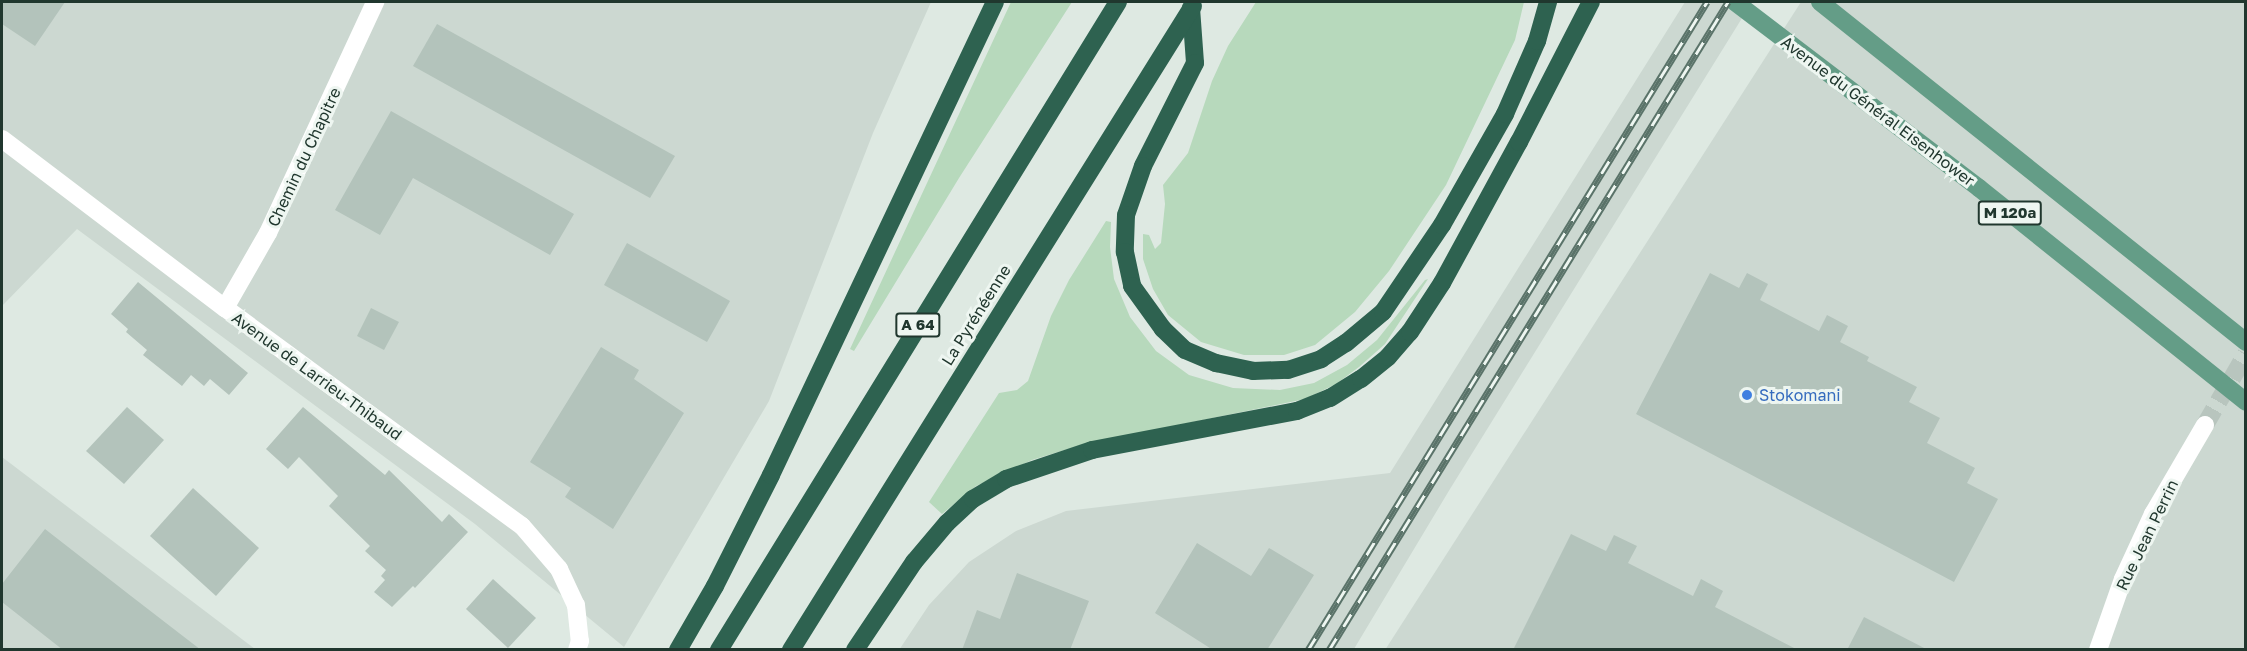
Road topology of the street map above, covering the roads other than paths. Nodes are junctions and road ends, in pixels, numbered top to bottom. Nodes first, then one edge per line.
1 (375, 2) edge
2 (994, 2) edge
3 (1118, 2) edge
4 (1548, 2) edge
5 (1591, 2) edge
6 (1735, 2) edge
7 (1820, 2) edge
8 (1194, 5) edge
9 (2, 139) edge
10 (225, 308) junction
11 (2246, 342) edge
12 (2246, 402) edge
13 (2205, 425) tunnel mouth
14 (577, 650) edge
15 (678, 650) edge
16 (718, 650) edge
17 (791, 650) edge
18 (855, 650) edge
19 (2098, 650) edge

1 - 10 street, Chemin du Chapitre
2 - 15 highway
3 - 16 highway, A 64
4 - 8 highway
5 - 18 highway
6 - 12 main road, Avenue du Général Eisenhower / M 120a
7 - 11 main road, M 120a
8 - 17 highway, La Pyrénéenne
9 - 10 street, Avenue de Larrieu-Thibaud
10 - 14 street, Avenue de Larrieu-Thibaud
13 - 19 street, Rue Jean Perrin

